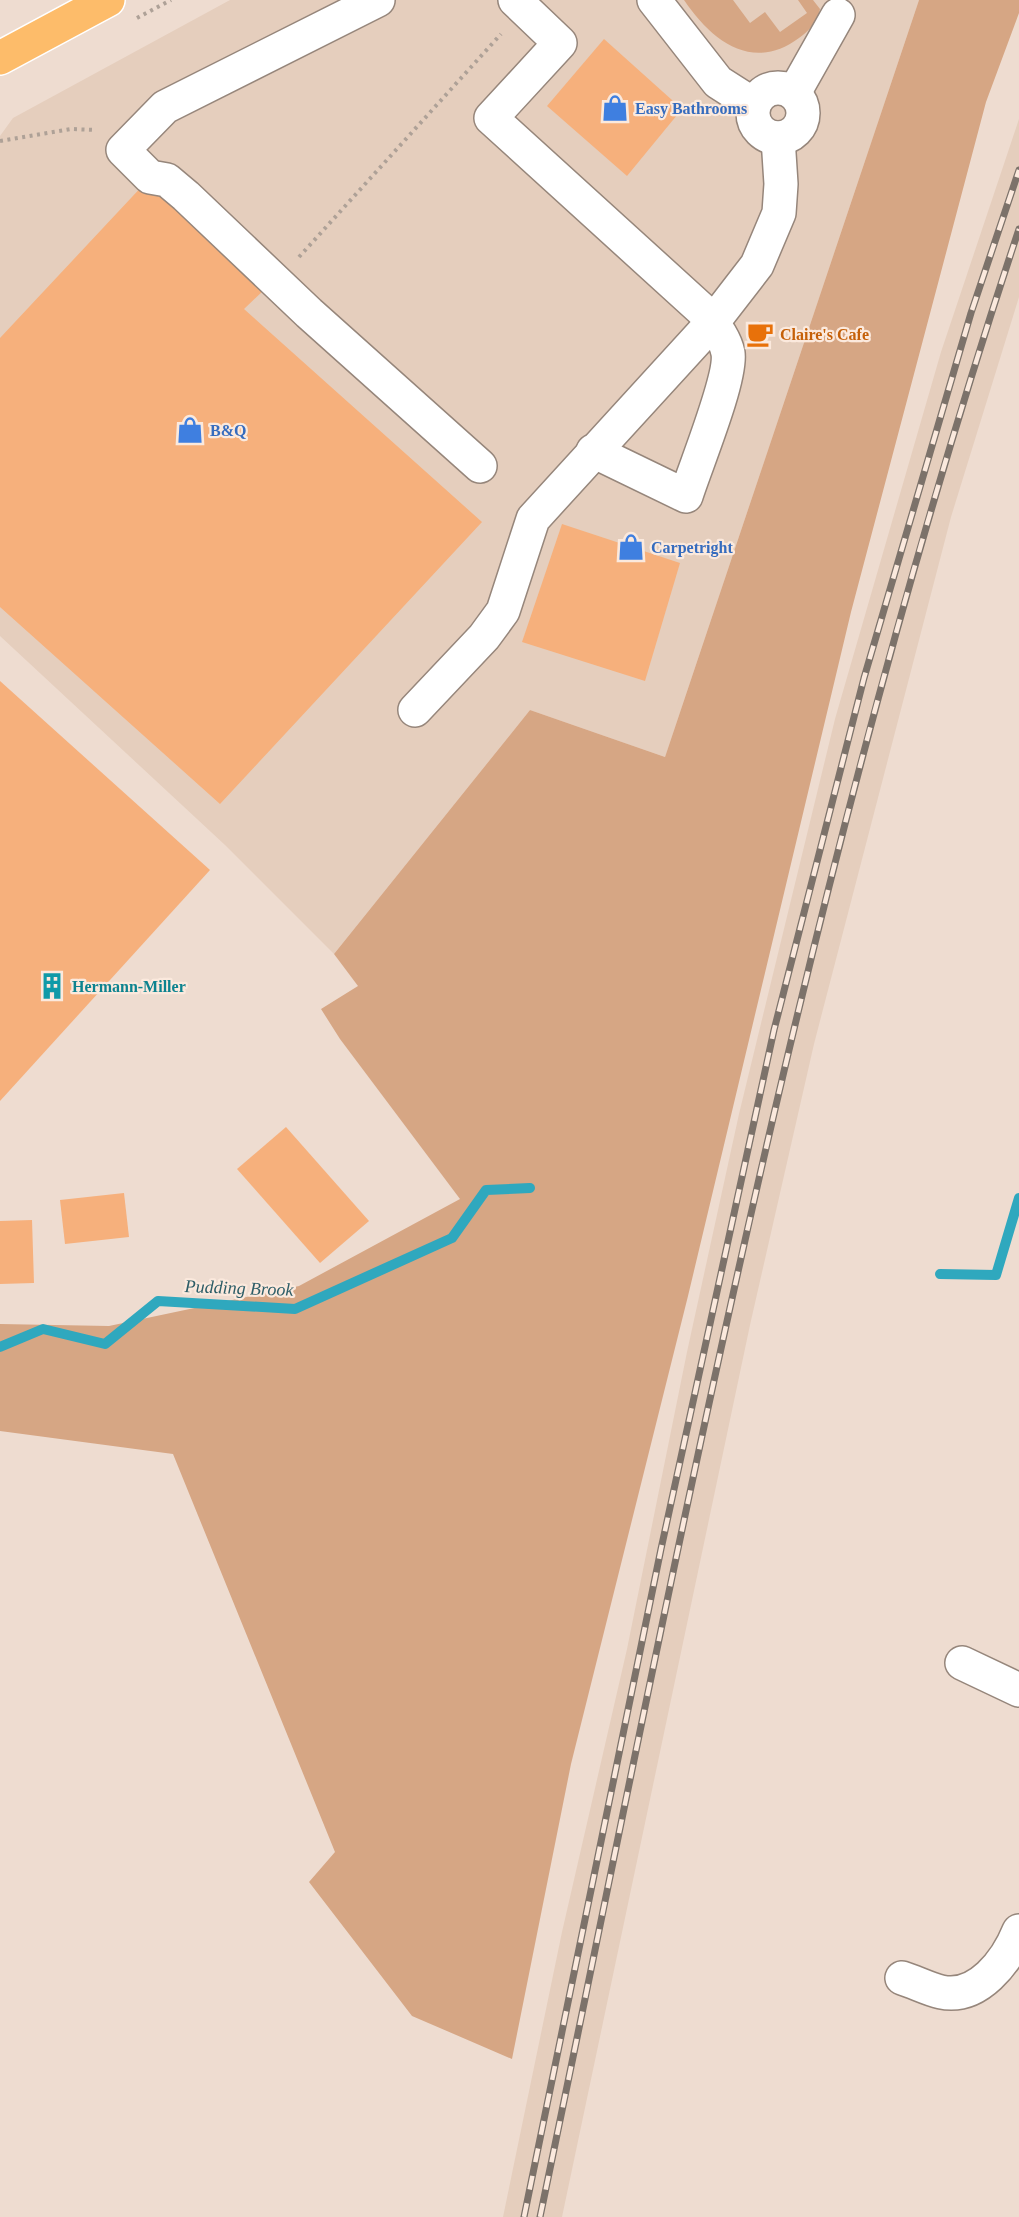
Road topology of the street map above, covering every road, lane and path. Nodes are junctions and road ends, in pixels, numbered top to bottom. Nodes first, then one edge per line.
1 (108, 0) edge
2 (378, 0) edge
3 (653, 0) edge
4 (667, 0) edge
5 (519, 4) edge
6 (838, 15) dead end
7 (690, 46) junction
8 (0, 58) edge
9 (794, 93) junction
10 (754, 105) junction
11 (778, 138) junction
12 (0, 141) edge
13 (123, 150) junction
14 (276, 281) junction
15 (712, 322) junction
16 (593, 451) junction
17 (480, 466) dead end
18 (416, 710) dead end
19 (962, 1664) dead end
20 (1019, 1690) edge
21 (1019, 1931) edge
22 (902, 1978) dead end

1 - 8 main road
2 - 13 street
3 - 7 street
4 - 7 street
5 - 14 path
5 - 15 street
6 - 9 street
7 - 10 street
9 - 10 street
9 - 11 street
10 - 11 street
11 - 15 street
12 - 13 path
13 - 14 street
14 - 17 street
15 - 16 street
15 - 16 street
16 - 18 street
19 - 20 street
21 - 22 street

